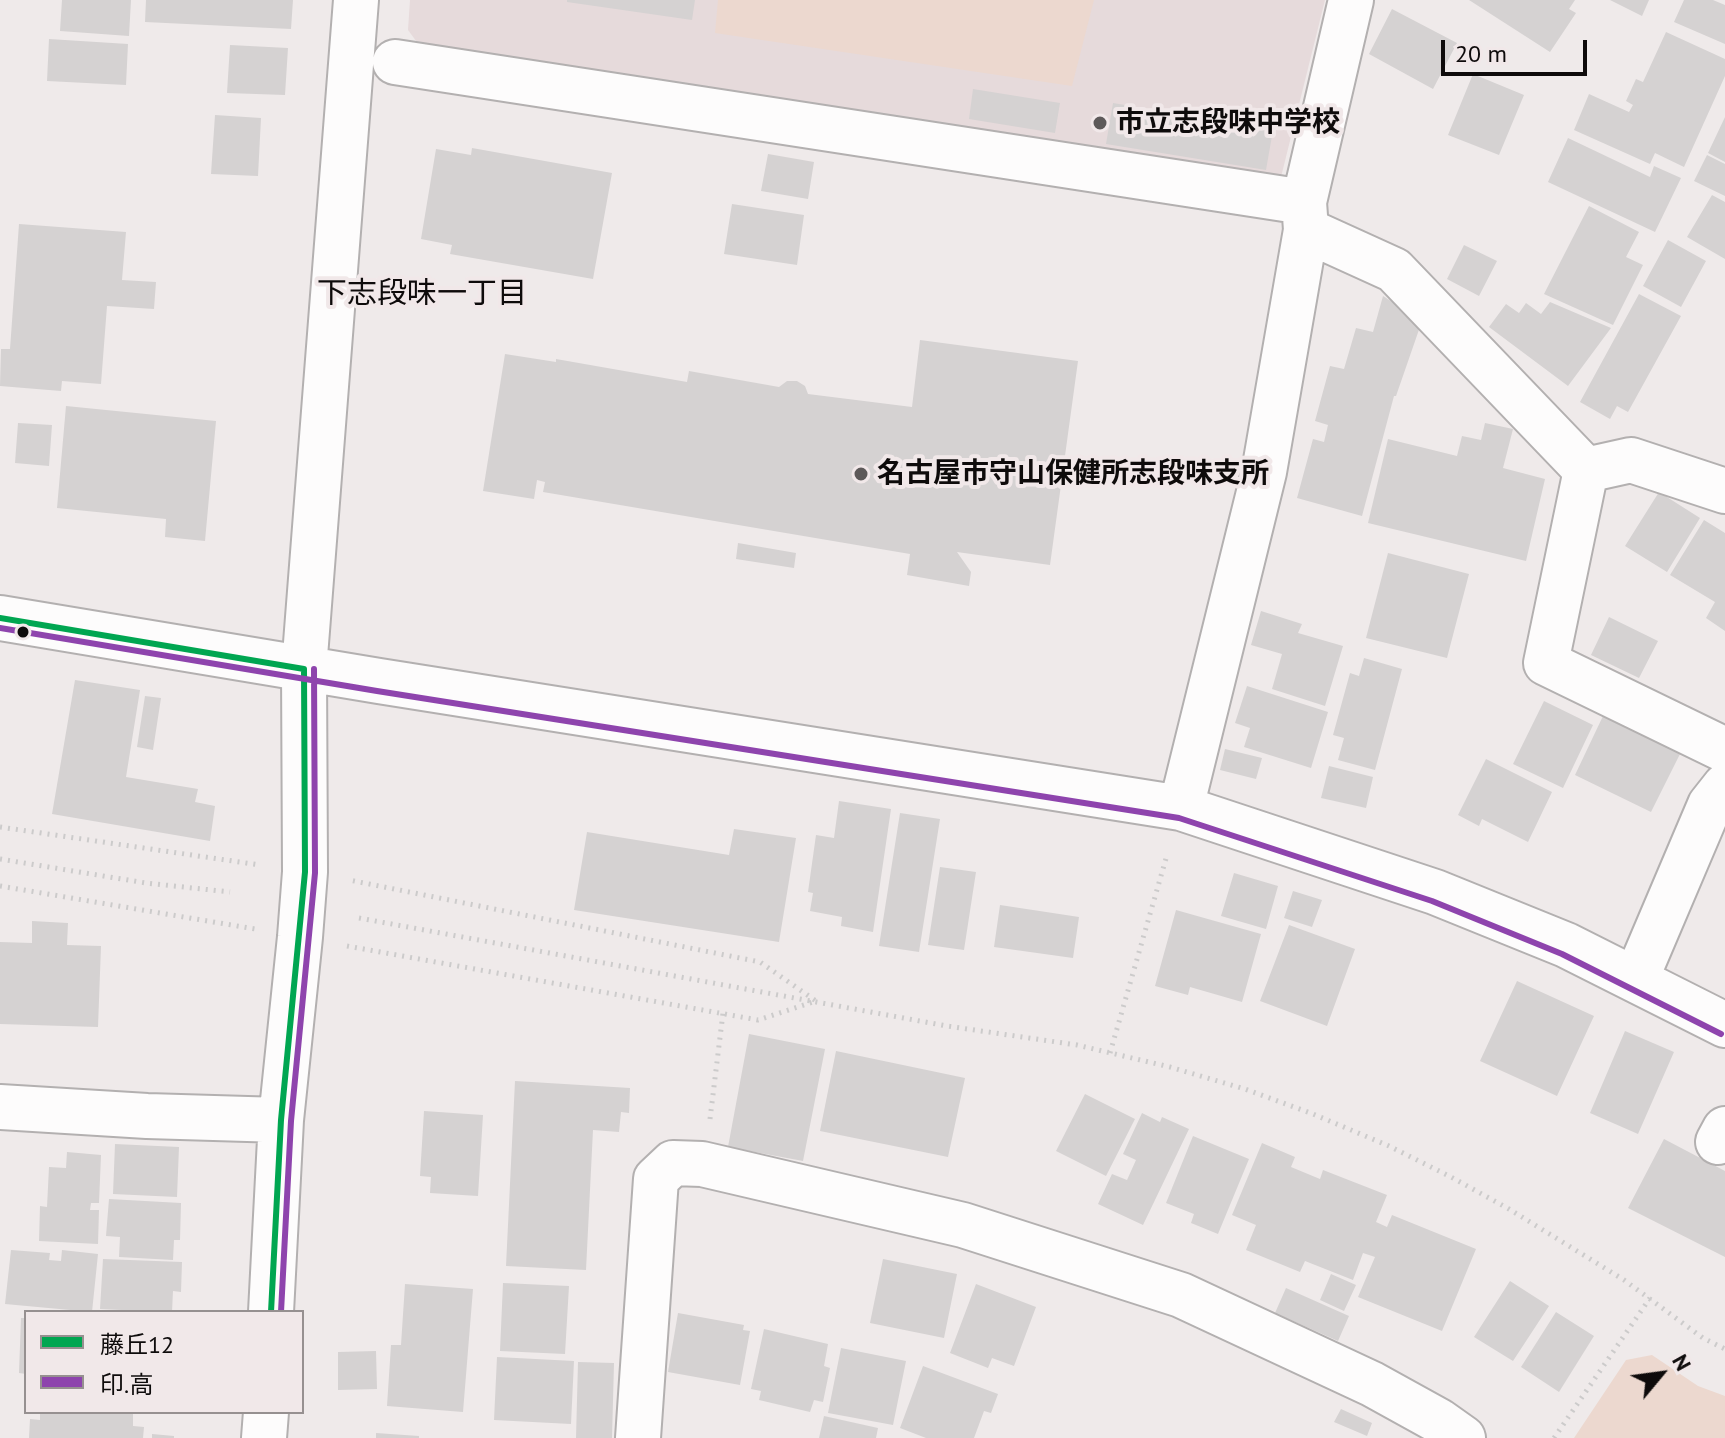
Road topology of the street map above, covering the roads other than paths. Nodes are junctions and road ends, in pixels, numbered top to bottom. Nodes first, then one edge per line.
1 (356, 0) edge
2 (1351, 0) edge
3 (395, 62) dead end
4 (1305, 216) junction
5 (1586, 470) junction
6 (1725, 491) edge
7 (0, 618) edge
8 (304, 669) junction
9 (1725, 750) edge
10 (1725, 786) edge
11 (1181, 808) junction
12 (1636, 979) junction
13 (1725, 1025) edge
14 (0, 1107) edge
15 (281, 1120) junction
16 (271, 1310) edge
17 (266, 1414) edge
18 (264, 1438) edge
19 (638, 1438) edge
20 (1463, 1438) edge

1 - 8 street
2 - 4 street
3 - 4 street
4 - 5 street
4 - 11 street
5 - 6 street
5 - 9 street
7 - 8 street
8 - 11 street
8 - 15 street
10 - 12 street
11 - 12 street
12 - 13 street
14 - 15 street
15 - 16 street
17 - 18 street
19 - 20 street

